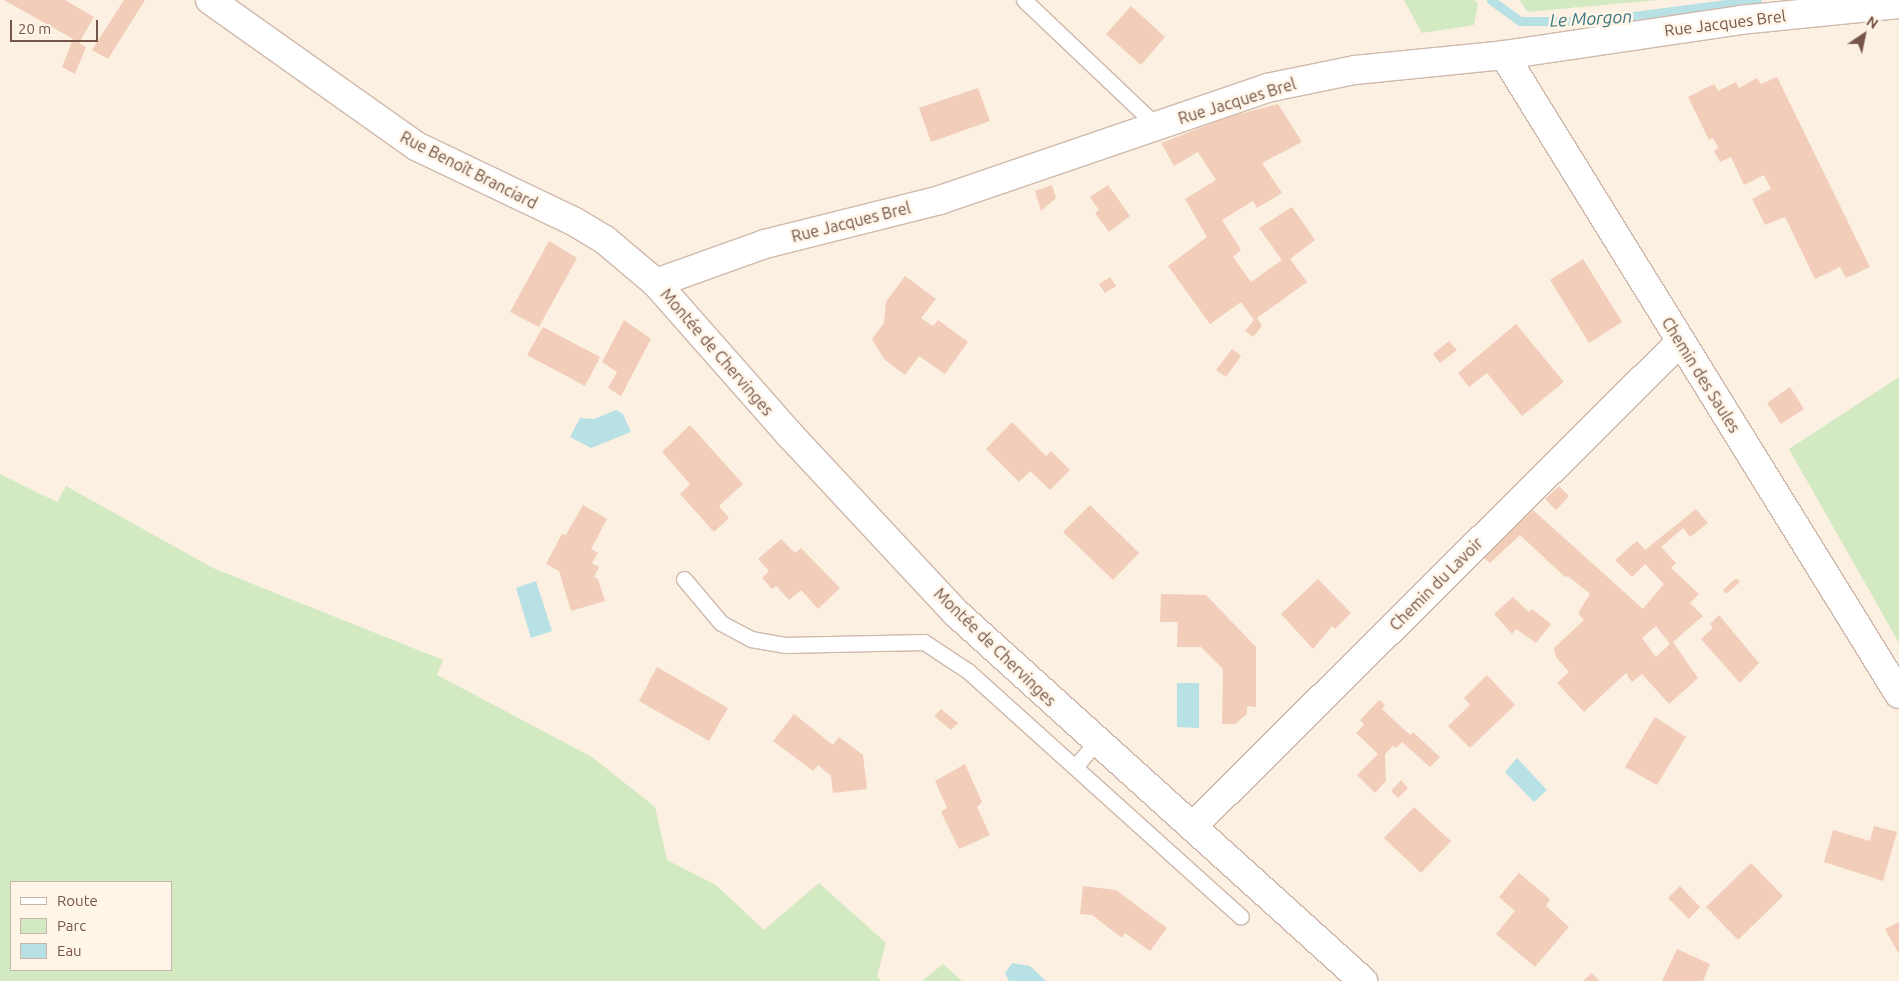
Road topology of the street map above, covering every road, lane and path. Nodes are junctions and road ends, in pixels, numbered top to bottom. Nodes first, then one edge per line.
1 (210, 0) edge
2 (1024, 0) edge
3 (1899, 4) edge
4 (1504, 55) junction
5 (1157, 126) junction
6 (656, 283) junction
7 (1680, 342) junction
8 (684, 579) dead end
9 (1899, 694) edge
10 (1096, 742) junction
11 (1075, 767) junction
12 (1192, 827) junction
13 (1242, 917) dead end
14 (1363, 981) edge

1 - 6 street, Rue Benoît Branciard
2 - 5 lane
3 - 4 street, Rue Jacques Brel
4 - 5 street, Rue Jacques Brel
4 - 7 street, Chemin des Saules
5 - 6 street, Rue Jacques Brel
6 - 10 street, Montée de Chervinges
7 - 9 street, Chemin des Saules
7 - 12 street, Chemin du Lavoir
8 - 11 lane
10 - 11 lane
10 - 12 street, Montée de Chervinges
11 - 13 lane
12 - 14 street, Montée de Chervinges

